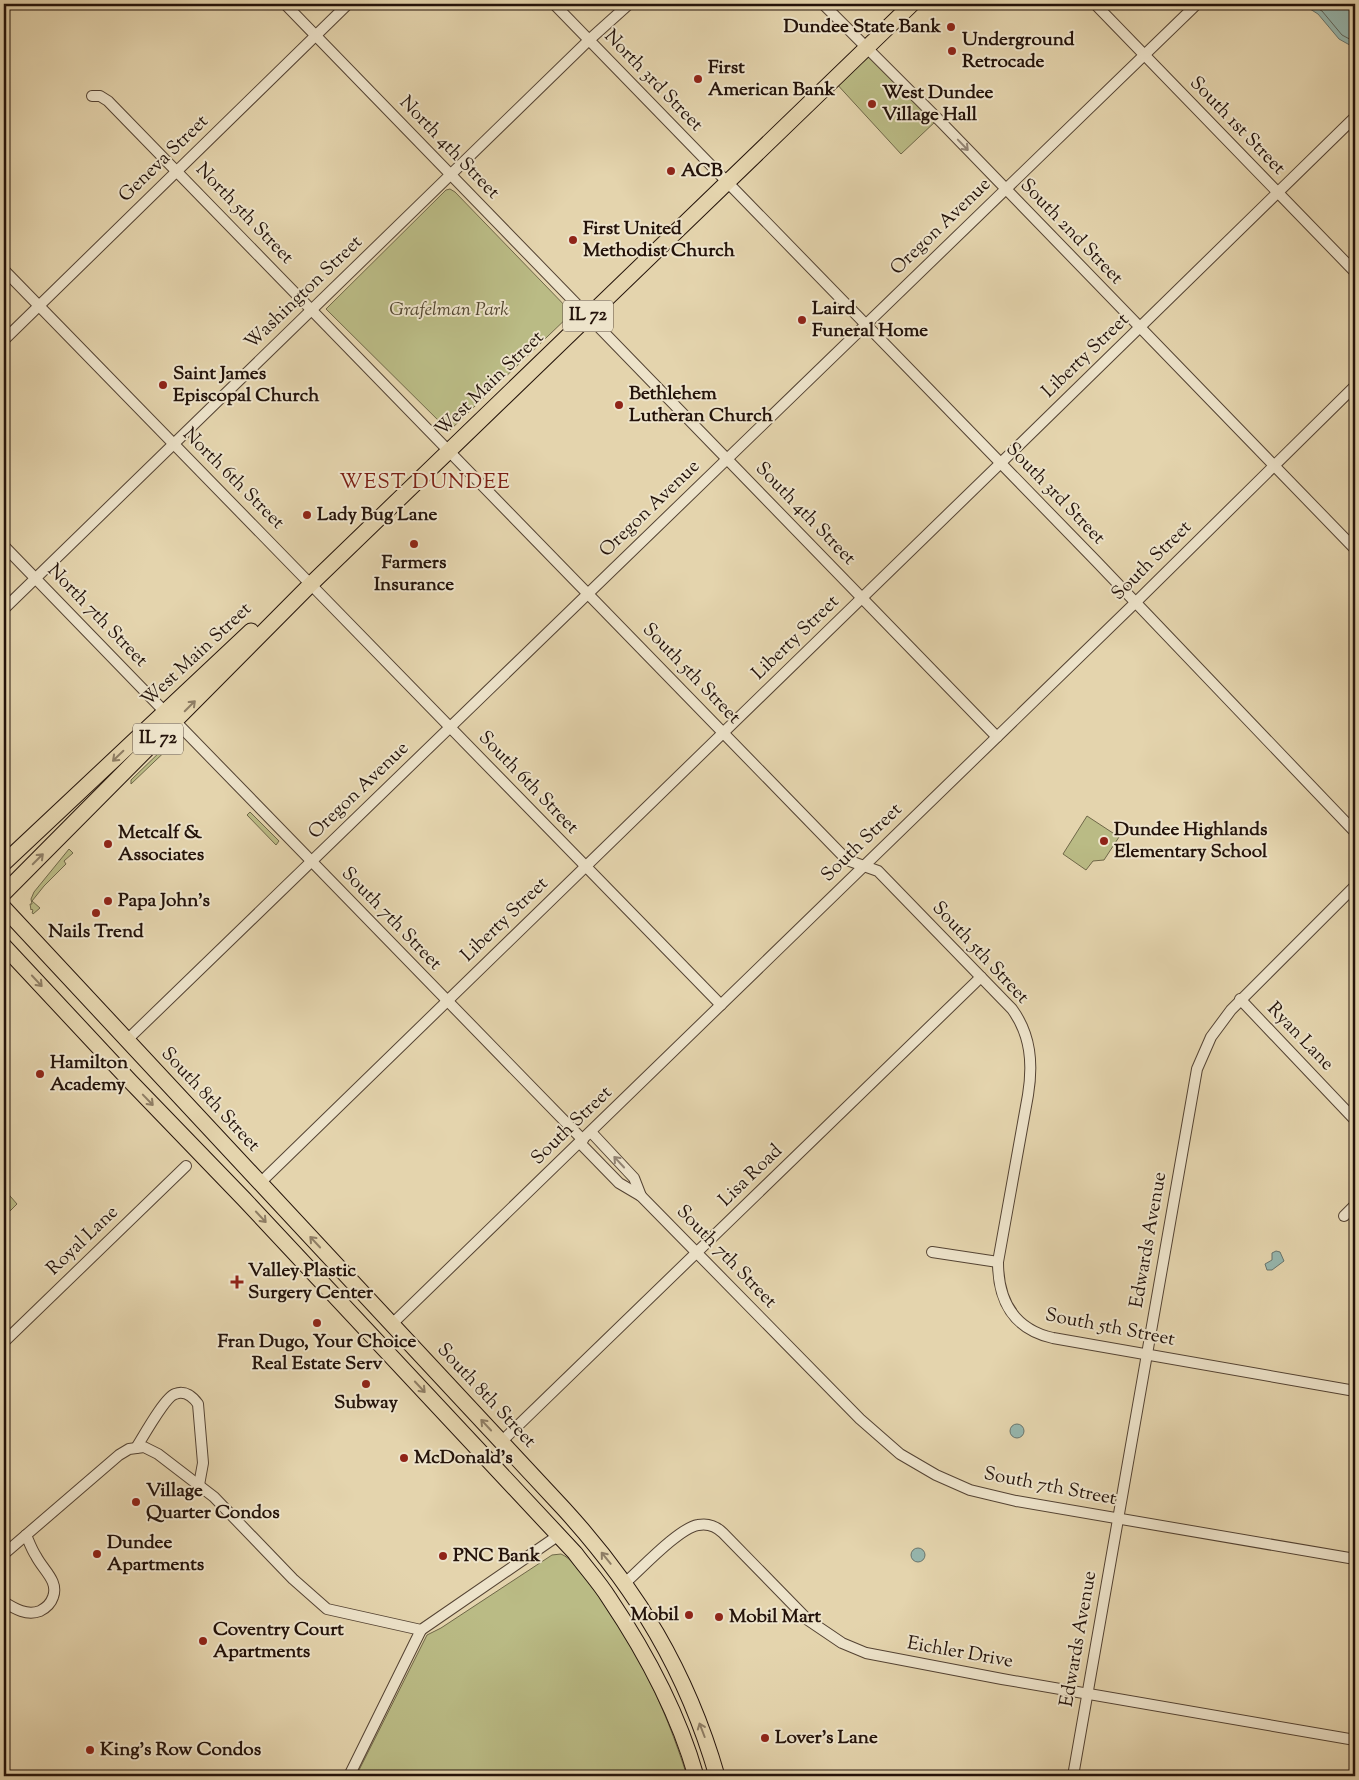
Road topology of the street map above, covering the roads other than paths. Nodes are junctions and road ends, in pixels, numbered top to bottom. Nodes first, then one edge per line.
1 (285, 4) edge
2 (348, 4) edge
3 (554, 4) edge
4 (629, 4) edge
5 (823, 4) edge
6 (912, 4) edge
7 (1095, 4) edge
8 (1197, 4) edge
9 (315, 36) junction
10 (589, 40) junction
11 (867, 48) junction
12 (1143, 55) junction
13 (92, 96) dead end
14 (1355, 117) edge
15 (177, 171) junction
16 (450, 174) junction
17 (727, 182) junction
18 (1005, 190) junction
19 (1278, 192) junction
20 (4, 270) edge
21 (1355, 272) edge
22 (39, 306) junction
23 (312, 309) junction
24 (588, 316) junction
25 (866, 324) junction
26 (1140, 328) junction
27 (4, 340) edge
28 (1355, 386) edge
29 (174, 444) junction
30 (450, 451) junction
31 (727, 458) junction
32 (1001, 463) junction
33 (1274, 465) junction
34 (4, 546) edge
35 (1355, 549) edge
36 (35, 578) junction
37 (312, 584) junction
38 (588, 593) junction
39 (862, 598) junction
40 (1136, 602) junction
41 (4, 609) edge
42 (170, 716) junction
43 (450, 728) junction
44 (724, 733) junction
45 (997, 737) junction
46 (1355, 832) edge
47 (312, 862) junction
48 (4, 863) edge
49 (586, 866) junction
50 (864, 866) junction
51 (1355, 886) edge
52 (4, 893) edge
53 (4, 908) edge
54 (4, 946) edge
55 (980, 977) junction
56 (1240, 999) junction
57 (447, 1001) junction
58 (721, 1006) junction
59 (126, 1040) junction
60 (1355, 1120) edge
61 (591, 1132) junction
62 (581, 1142) junction
63 (186, 1166) dead end
64 (260, 1183) junction
65 (641, 1196) junction
66 (1355, 1205) edge
67 (1344, 1216) dead end
68 (697, 1252) junction
69 (932, 1252) dead end
70 (998, 1262) junction
71 (391, 1324) junction
72 (4, 1342) edge
73 (1148, 1354) junction
74 (1355, 1391) edge
75 (502, 1442) junction
76 (136, 1448) junction
77 (199, 1485) junction
78 (1119, 1518) junction
79 (26, 1535) junction
80 (559, 1535) junction
81 (4, 1554) edge
82 (1355, 1559) edge
83 (625, 1583) junction
84 (4, 1602) edge
85 (421, 1630) junction
86 (1088, 1694) junction
87 (1355, 1740) edge
88 (349, 1776) edge
89 (696, 1776) edge
90 (717, 1776) edge
91 (1074, 1776) edge

1 - 9 street, North 4th Street
2 - 9 street, Geneva Street
3 - 10 street, North 3rd Street
4 - 10 street, Washington Street
5 - 11 street, South 2nd Street
6 - 11 main road, West Main Street / IL 72
7 - 12 street, South 1st Street
8 - 12 street, Oregon Avenue
9 - 15 street, Geneva Street
9 - 16 street, North 4th Street
10 - 16 street, Washington Street
10 - 17 street, North 3rd Street
11 - 17 main road, West Main Street / IL 72
11 -> 18 street, South 2nd Street
12 - 18 street, Oregon Avenue
12 - 19 street, South 1st Street
13 - 15 street, North 5th Street
14 - 19 street, Liberty Street
15 - 22 street, Geneva Street
15 - 23 street, North 5th Street
16 - 23 street, Washington Street
16 - 24 street, North 4th Street
17 - 24 main road, West Main Street / IL 72
17 - 25 street, South 3rd Street
18 - 25 street, Oregon Avenue
18 - 26 street, South 2nd Street
19 - 21 street, South 1st Street
19 - 26 street, Liberty Street
20 - 22 street, North 6th Street
22 - 27 street, Geneva Street
22 - 29 street, North 6th Street
23 - 29 street, Washington Street
23 - 30 street, North 5th Street
24 - 30 main road, West Main Street / IL 72
24 - 31 street, South 4th Street
25 - 31 street, Oregon Avenue
25 - 32 street, South 3rd Street
26 - 32 street, Liberty Street
26 - 33 street, South 2nd Street
28 - 33 street, South Street
29 - 36 street, Washington Street
29 - 37 street, North 6th Street
30 - 37 main road, West Main Street / IL 72
30 - 38 street, South 5th Street
31 - 38 street, Oregon Avenue
31 - 39 street, South 4th Street
32 - 39 street, Liberty Street
32 - 40 street, South 3rd Street
33 - 35 street, South 2nd Street
33 - 40 street, South Street
34 - 36 street, North 7th Street
36 - 41 street, Washington Street
36 - 42 street, North 7th Street
37 - 42 main road, West Main Street / IL 72
37 - 43 street, South 6th Street
38 - 43 street, Oregon Avenue
38 - 44 street, South 5th Street
39 - 44 street, Liberty Street
39 - 45 street, South 4th Street
40 - 45 street, South Street
40 - 46 street, South 3rd Street
42 - 47 street, South 7th Street
42 -> 48 main road, West Main Street / IL 72
52 -> 42 main road, West Main Street / IL 72
43 - 47 street, Oregon Avenue
43 - 49 street, South 6th Street
44 - 49 street, Liberty Street
44 - 50 street, South 5th Street
45 - 50 street, South Street
47 - 57 street, South 7th Street
47 - 59 street, Oregon Avenue
49 - 57 street, Liberty Street
49 - 58 street, South 6th Street
50 - 55 street, South 5th Street
50 - 58 street, South Street
51 - 56 street, Edwards Avenue
53 - 59 main road, South 8th Street
54 -> 80 main road
55 - 68 street, Lisa Road
55 - 70 street, South 5th Street
56 - 60 street, Ryan Lane
56 - 73 street, Edwards Avenue
57 - 62 street, South 7th Street
57 - 64 street, Liberty Street
58 - 61 street, South Street
59 - 64 main road, South 8th Street
61 - 62 street, South Street
65 -> 61 street, South 7th Street
62 - 65 street, South 7th Street
62 - 71 street, South Street
63 - 72 street, Royal Lane
71 -> 64 main road, South 8th Street
65 - 68 street, South 7th Street
66 - 67 street
68 - 75 street, Lisa Road
68 - 78 street, South 7th Street
69 - 70 street
70 - 73 street, South 5th Street
75 -> 71 main road, South 8th Street
73 - 74 street, South 5th Street
73 - 78 street, Edwards Avenue
83 -> 75 main road, South 8th Street
76 - 77 street
76 - 77 street
76 - 79 street
77 - 85 street
78 - 82 street, South 7th Street
78 - 86 street, Edwards Avenue
79 - 81 street
79 - 84 street
80 - 85 street
80 - 89 main road
83 - 86 street, Eichler Drive
90 -> 83 main road, South 8th Street
85 - 88 street
86 - 87 street, Eichler Drive
86 - 91 street, Edwards Avenue

